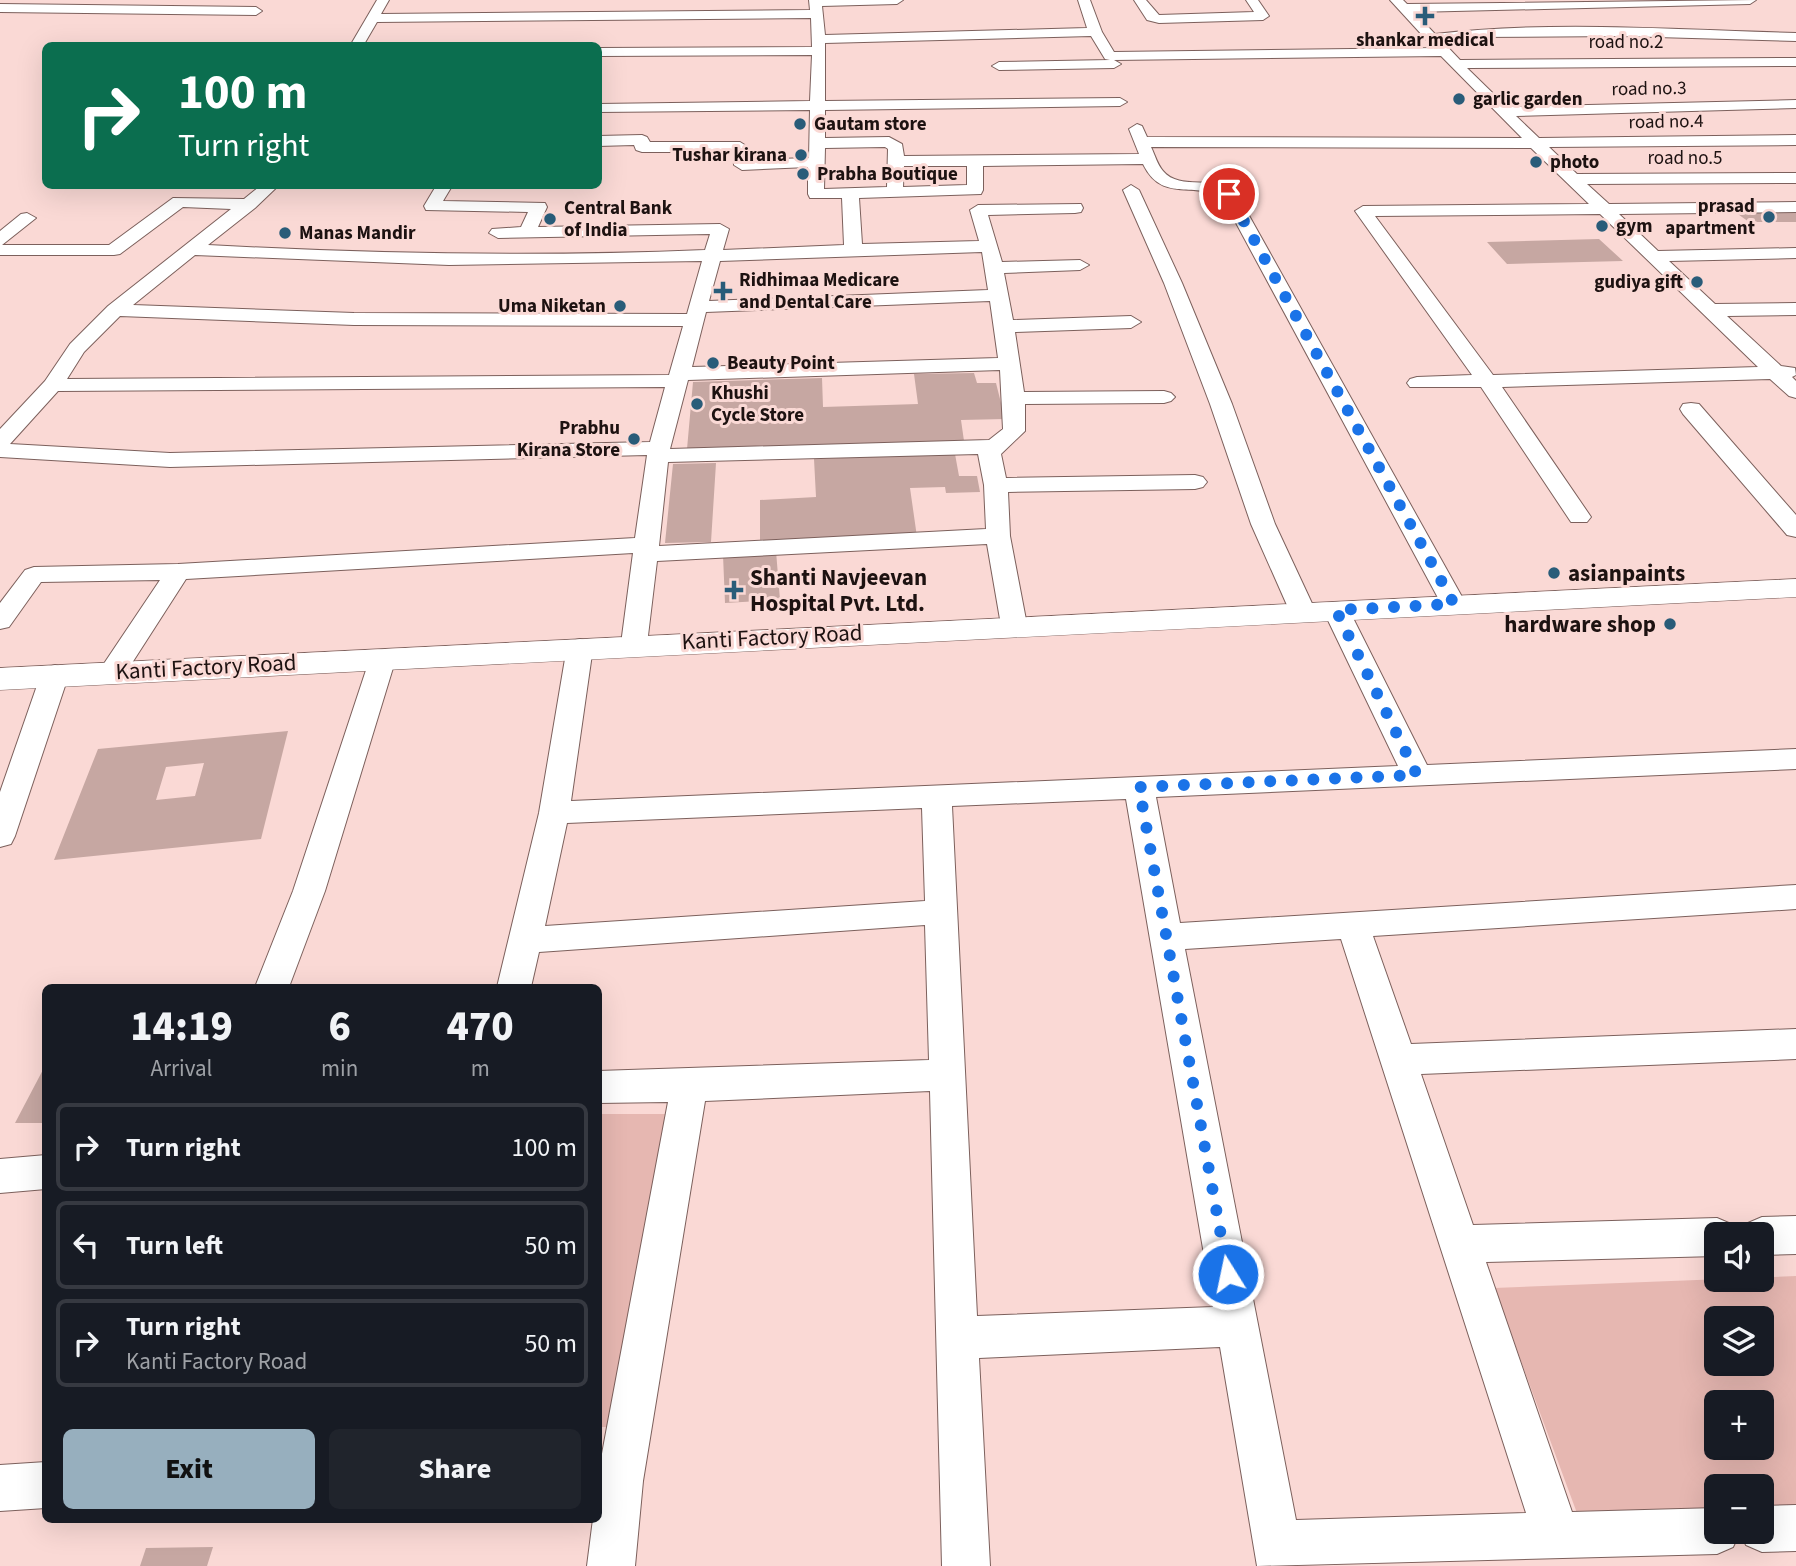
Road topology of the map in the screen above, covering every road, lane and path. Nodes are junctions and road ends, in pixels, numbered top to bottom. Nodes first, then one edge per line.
1 (383, 0) edge
2 (897, 0) edge
3 (1084, 0) edge
4 (1140, 0) edge
5 (1252, 0) edge
6 (1750, 0) edge
7 (1569, 1) edge
8 (1471, 3) edge
9 (1400, 4) edge
10 (816, 5) edge
11 (0, 8) edge
12 (256, 10) dead end
13 (372, 18) junction
14 (1095, 32) junction
15 (1796, 37) edge
16 (1432, 38) junction
17 (358, 42) edge
18 (818, 45) junction
19 (602, 52) edge
20 (1112, 60) junction
21 (1453, 61) junction
22 (1796, 62) edge
23 (999, 66) dead end
24 (1377, 68) dead end
25 (1131, 71) dead end
26 (1120, 102) dead end
27 (1796, 104) edge
28 (817, 106) junction
29 (602, 108) edge
30 (1503, 112) junction
31 (1796, 140) edge
32 (602, 141) edge
33 (1536, 143) junction
34 (817, 144) junction
35 (1143, 144) junction
36 (897, 161) junction
37 (975, 161) junction
38 (817, 162) junction
39 (1796, 178) edge
40 (1574, 179) junction
41 (266, 189) edge
42 (441, 189) edge
43 (975, 190) junction
44 (1130, 190) dead end
45 (895, 191) junction
46 (850, 193) junction
47 (249, 204) junction
48 (1604, 207) junction
49 (1796, 207) edge
50 (1075, 208) dead end
51 (978, 210) junction
52 (27, 218) dead end
53 (498, 233) dead end
54 (527, 233) junction
55 (0, 240) edge
56 (990, 246) junction
57 (853, 248) junction
58 (191, 249) junction
59 (0, 250) edge
60 (1796, 253) edge
61 (713, 256) junction
62 (1654, 256) junction
63 (1080, 265) dead end
64 (993, 268) junction
65 (998, 295) junction
66 (1796, 309) edge
67 (116, 310) junction
68 (1712, 310) junction
69 (696, 314) junction
70 (1131, 322) dead end
71 (1004, 326) junction
72 (1008, 364) junction
73 (1786, 372) edge
74 (679, 378) junction
75 (1486, 380) junction
76 (1417, 383) dead end
77 (52, 385) junction
78 (1796, 392) edge
79 (1164, 397) dead end
80 (1014, 398) junction
81 (1691, 409) dead end
82 (0, 442) edge
83 (995, 447) junction
84 (0, 450) edge
85 (659, 452) junction
86 (1195, 482) dead end
87 (996, 485) junction
88 (1579, 517) dead end
89 (1796, 530) edge
90 (998, 536) junction
91 (647, 549) junction
92 (178, 572) junction
93 (1796, 587) edge
94 (1454, 604) junction
95 (1336, 610) junction
96 (1303, 612) junction
97 (0, 621) edge
98 (1014, 625) junction
99 (634, 645) junction
100 (580, 647) junction
101 (383, 657) junction
102 (113, 671) junction
103 (55, 674) junction
104 (0, 679) edge
105 (1796, 759) edge
106 (1417, 775) junction
107 (1139, 787) junction
108 (937, 797) junction
109 (554, 813) junction
110 (0, 836) edge
111 (1796, 897) edge
112 (941, 912) junction
113 (1353, 925) junction
114 (1166, 937) junction
115 (525, 940) junction
116 (273, 984) edge
117 (515, 984) edge
118 (1796, 1044) edge
119 (1398, 1060) junction
120 (947, 1075) junction
121 (689, 1086) junction
122 (602, 1087) edge
123 (42, 1172) edge
124 (0, 1176) edge
125 (1774, 1236) edge
126 (1796, 1236) edge
127 (1704, 1237) edge
128 (1459, 1244) junction
129 (1238, 1326) junction
130 (957, 1338) junction
131 (609, 1481) edge
132 (42, 1485) edge
133 (0, 1488) edge
134 (1796, 1528) edge
135 (1774, 1529) edge
136 (1704, 1531) edge
137 (1557, 1537) junction
138 (1279, 1555) edge
139 (611, 1566) edge
140 (966, 1566) edge

1 - 13 street
2 - 10 street
3 - 14 street
4 - 5 street
6 - 7 street
7 - 8 street
8 - 9 street
9 - 16 street
10 - 13 street
10 - 18 street
11 - 12 street
13 - 17 street
14 - 18 street
14 - 20 street
15 - 16 street
16 - 21 street
18 - 19 street
18 - 28 street
20 - 21 street
20 - 23 street
20 - 25 street
21 - 22 street, road no.2
21 - 24 street
21 - 30 street
26 - 28 street
27 - 30 street, road no.3
28 - 29 street
28 - 34 street
30 - 33 street
31 - 33 street, road no.4
32 - 38 street
33 - 35 street, road no.4
33 - 40 street
34 - 36 street
34 - 38 street
35 - 37 street, road no.4
35 - 94 street
36 - 37 street, road no.4
36 - 45 street
37 - 43 street
38 - 46 street
39 - 40 street, road no.5
40 - 48 street
41 - 47 street
42 - 54 street
43 - 45 street
43 - 51 street
44 - 96 street
45 - 46 street
46 - 57 street
47 - 58 street
47 - 59 street
48 - 49 street
48 - 62 street
48 - 75 street
50 - 51 street
51 - 56 street
52 - 55 street
53 - 54 street
54 - 61 street
56 - 57 street
56 - 64 street
57 - 61 street
58 - 61 street
58 - 67 street
60 - 62 street
61 - 69 street
62 - 68 street
63 - 64 street
64 - 65 street
65 - 69 street
65 - 71 street
66 - 68 street
67 - 69 street
67 - 77 street
68 - 73 street
69 - 74 street
70 - 71 street
71 - 72 street
72 - 74 street
72 - 80 street
73 - 75 street
73 - 78 street
74 - 77 street
74 - 85 street
75 - 76 street
75 - 88 street
77 - 82 street
79 - 80 street
80 - 83 street
81 - 89 street
83 - 85 street
83 - 87 street
84 - 85 street
85 - 91 street
86 - 87 street
87 - 90 street
90 - 91 street
90 - 98 street
91 - 92 street
91 - 99 street
92 - 97 street
92 - 102 street
93 - 94 street, Kanti Factory Road
94 - 95 street, Kanti Factory Road
95 - 96 street, Kanti Factory Road
95 - 106 street
96 - 98 street, Kanti Factory Road
98 - 99 street, Kanti Factory Road
99 - 100 street, Kanti Factory Road
100 - 101 street, Kanti Factory Road
100 - 109 street
101 - 102 street, Kanti Factory Road
101 - 116 street
102 - 103 street, Kanti Factory Road
103 - 104 street, Kanti Factory Road
103 - 110 street
105 - 106 street
106 - 107 street
107 - 108 street
107 - 114 street
108 - 109 street
108 - 112 street
109 - 115 street
111 - 113 street
112 - 115 street
112 - 120 street
113 - 114 street
113 - 119 street
114 - 129 street
115 - 117 street
118 - 119 street
119 - 128 street
120 - 121 street
120 - 130 street
121 - 122 street
121 - 131 street
123 - 124 street
125 - 126 street
127 - 128 street
128 - 137 street
129 - 130 street
129 - 138 street
130 - 140 street
131 - 139 street
132 - 133 street
134 - 135 street
136 - 137 street
137 - 138 street

